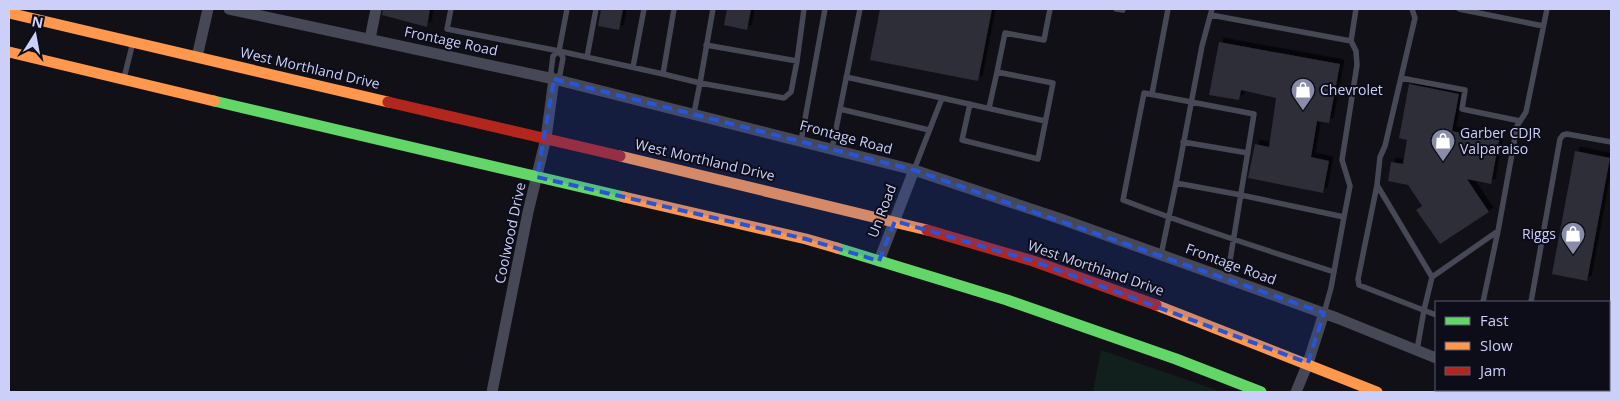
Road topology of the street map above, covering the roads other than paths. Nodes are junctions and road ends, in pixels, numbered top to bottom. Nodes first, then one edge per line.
1 (208, 9) edge
2 (229, 9) edge
3 (376, 9) edge
4 (451, 9) edge
5 (567, 9) edge
6 (596, 9) edge
7 (644, 9) edge
8 (674, 9) edge
9 (713, 9) edge
10 (804, 9) edge
11 (825, 9) edge
12 (860, 9) edge
13 (1050, 9) edge
14 (1116, 9) edge
15 (1124, 9) edge
16 (1168, 9) edge
17 (1356, 9) edge
18 (1412, 9) edge
19 (1459, 9) edge
20 (1547, 9) edge
21 (1211, 12) edge
22 (9, 13) edge
23 (1543, 26) junction
24 (370, 39) junction
25 (1351, 41) junction
26 (133, 42) junction
27 (706, 45) junction
28 (559, 51) junction
29 (9, 52) edge
30 (197, 56) junction
31 (587, 57) junction
32 (797, 61) junction
33 (633, 67) junction
34 (997, 72) junction
35 (663, 74) junction
36 (846, 77) junction
37 (1401, 78) junction
38 (554, 79) junction
39 (123, 80) junction
40 (700, 83) junction
41 (1152, 94) junction
42 (942, 98) junction
43 (1191, 102) junction
44 (970, 104) junction
45 (989, 108) junction
46 (840, 109) junction
47 (694, 114) junction
48 (1045, 121) junction
49 (1520, 121) junction
50 (929, 130) junction
51 (546, 138) junction
52 (800, 141) junction
53 (1183, 142) junction
54 (1611, 142) edge
55 (832, 149) junction
56 (1248, 153) junction
57 (914, 170) junction
58 (537, 177) junction
59 (1176, 183) junction
60 (1377, 185) junction
61 (1241, 195) junction
62 (1344, 217) junction
63 (1169, 218) junction
64 (895, 221) junction
65 (1498, 231) junction
66 (1234, 239) junction
67 (1161, 255) junction
68 (879, 261) junction
69 (1334, 272) junction
70 (1432, 277) junction
71 (1227, 279) junction
72 (1483, 301) edge
73 (1531, 301) edge
74 (1424, 310) junction
75 (1324, 314) junction
76 (1435, 315) edge
77 (1417, 350) junction
78 (1435, 358) edge
79 (1308, 363) junction
80 (492, 392) edge
81 (1261, 392) edge
82 (1296, 392) edge
83 (1377, 392) edge

1 - 30 street
2 - 24 street, Frontage Road
3 - 24 street
4 - 28 lane
5 - 28 lane
6 - 31 lane
7 - 33 lane
8 - 35 lane
9 - 27 lane
10 - 32 lane
11 - 52 lane
12 - 36 lane
13 - 34 lane
14 - 15 lane
16 - 41 lane
17 - 25 lane
18 - 37 lane
19 - 23 lane
20 - 23 lane
21 - 25 lane
21 - 43 lane
22 - 26 highway, West Morthland Drive
23 - 49 lane
24 - 38 street, Frontage Road
25 - 62 lane
26 - 30 highway, West Morthland Drive
26 - 39 lane
27 - 32 lane
27 - 40 lane
28 - 31 lane
28 - 38 lane
28 - 38 lane
29 - 39 highway
30 - 51 highway, West Morthland Drive
31 - 33 lane
32 - 40 lane
33 - 35 lane
34 - 45 lane
34 - 48 lane
35 - 40 lane
36 - 42 lane
36 - 46 lane
37 - 49 lane
37 - 60 lane
38 - 47 street, Frontage Road
38 - 51 street, Coolwood Drive
39 - 58 highway
40 - 47 lane
41 - 43 lane
41 - 63 lane
42 - 44 lane
42 - 50 lane
43 - 53 lane
43 - 56 lane
44 - 45 lane
44 - 48 lane
45 - 48 lane
46 - 50 lane
46 - 55 lane
47 - 52 street, Frontage Road
49 - 65 lane
50 - 57 lane
51 - 58 street, Coolwood Drive
51 - 64 highway, West Morthland Drive
52 - 55 street, Frontage Road
53 - 56 lane
53 - 59 lane
54 - 73 lane
55 - 57 street, Frontage Road
56 - 61 lane
57 - 64 street, Un Road
57 - 67 street, Frontage Road
58 - 68 highway
58 - 80 street, Coolwood Drive
59 - 61 lane
59 - 63 lane
60 - 70 lane
60 - 74 lane
61 - 62 lane
61 - 66 lane
62 - 69 lane
63 - 66 lane
63 - 67 lane
64 - 68 street, Un Road
64 - 79 highway, West Morthland Drive
65 - 70 lane
65 - 72 lane
66 - 69 lane
66 - 71 lane
67 - 71 street, Frontage Road
68 - 81 highway
69 - 75 lane
70 - 74 lane
71 - 75 street, Frontage Road
74 - 76 lane
74 - 77 lane
75 - 77 street, Frontage Road
75 - 79 street
77 - 78 street, Frontage Road
79 - 82 street
79 - 83 highway, West Morthland Drive

